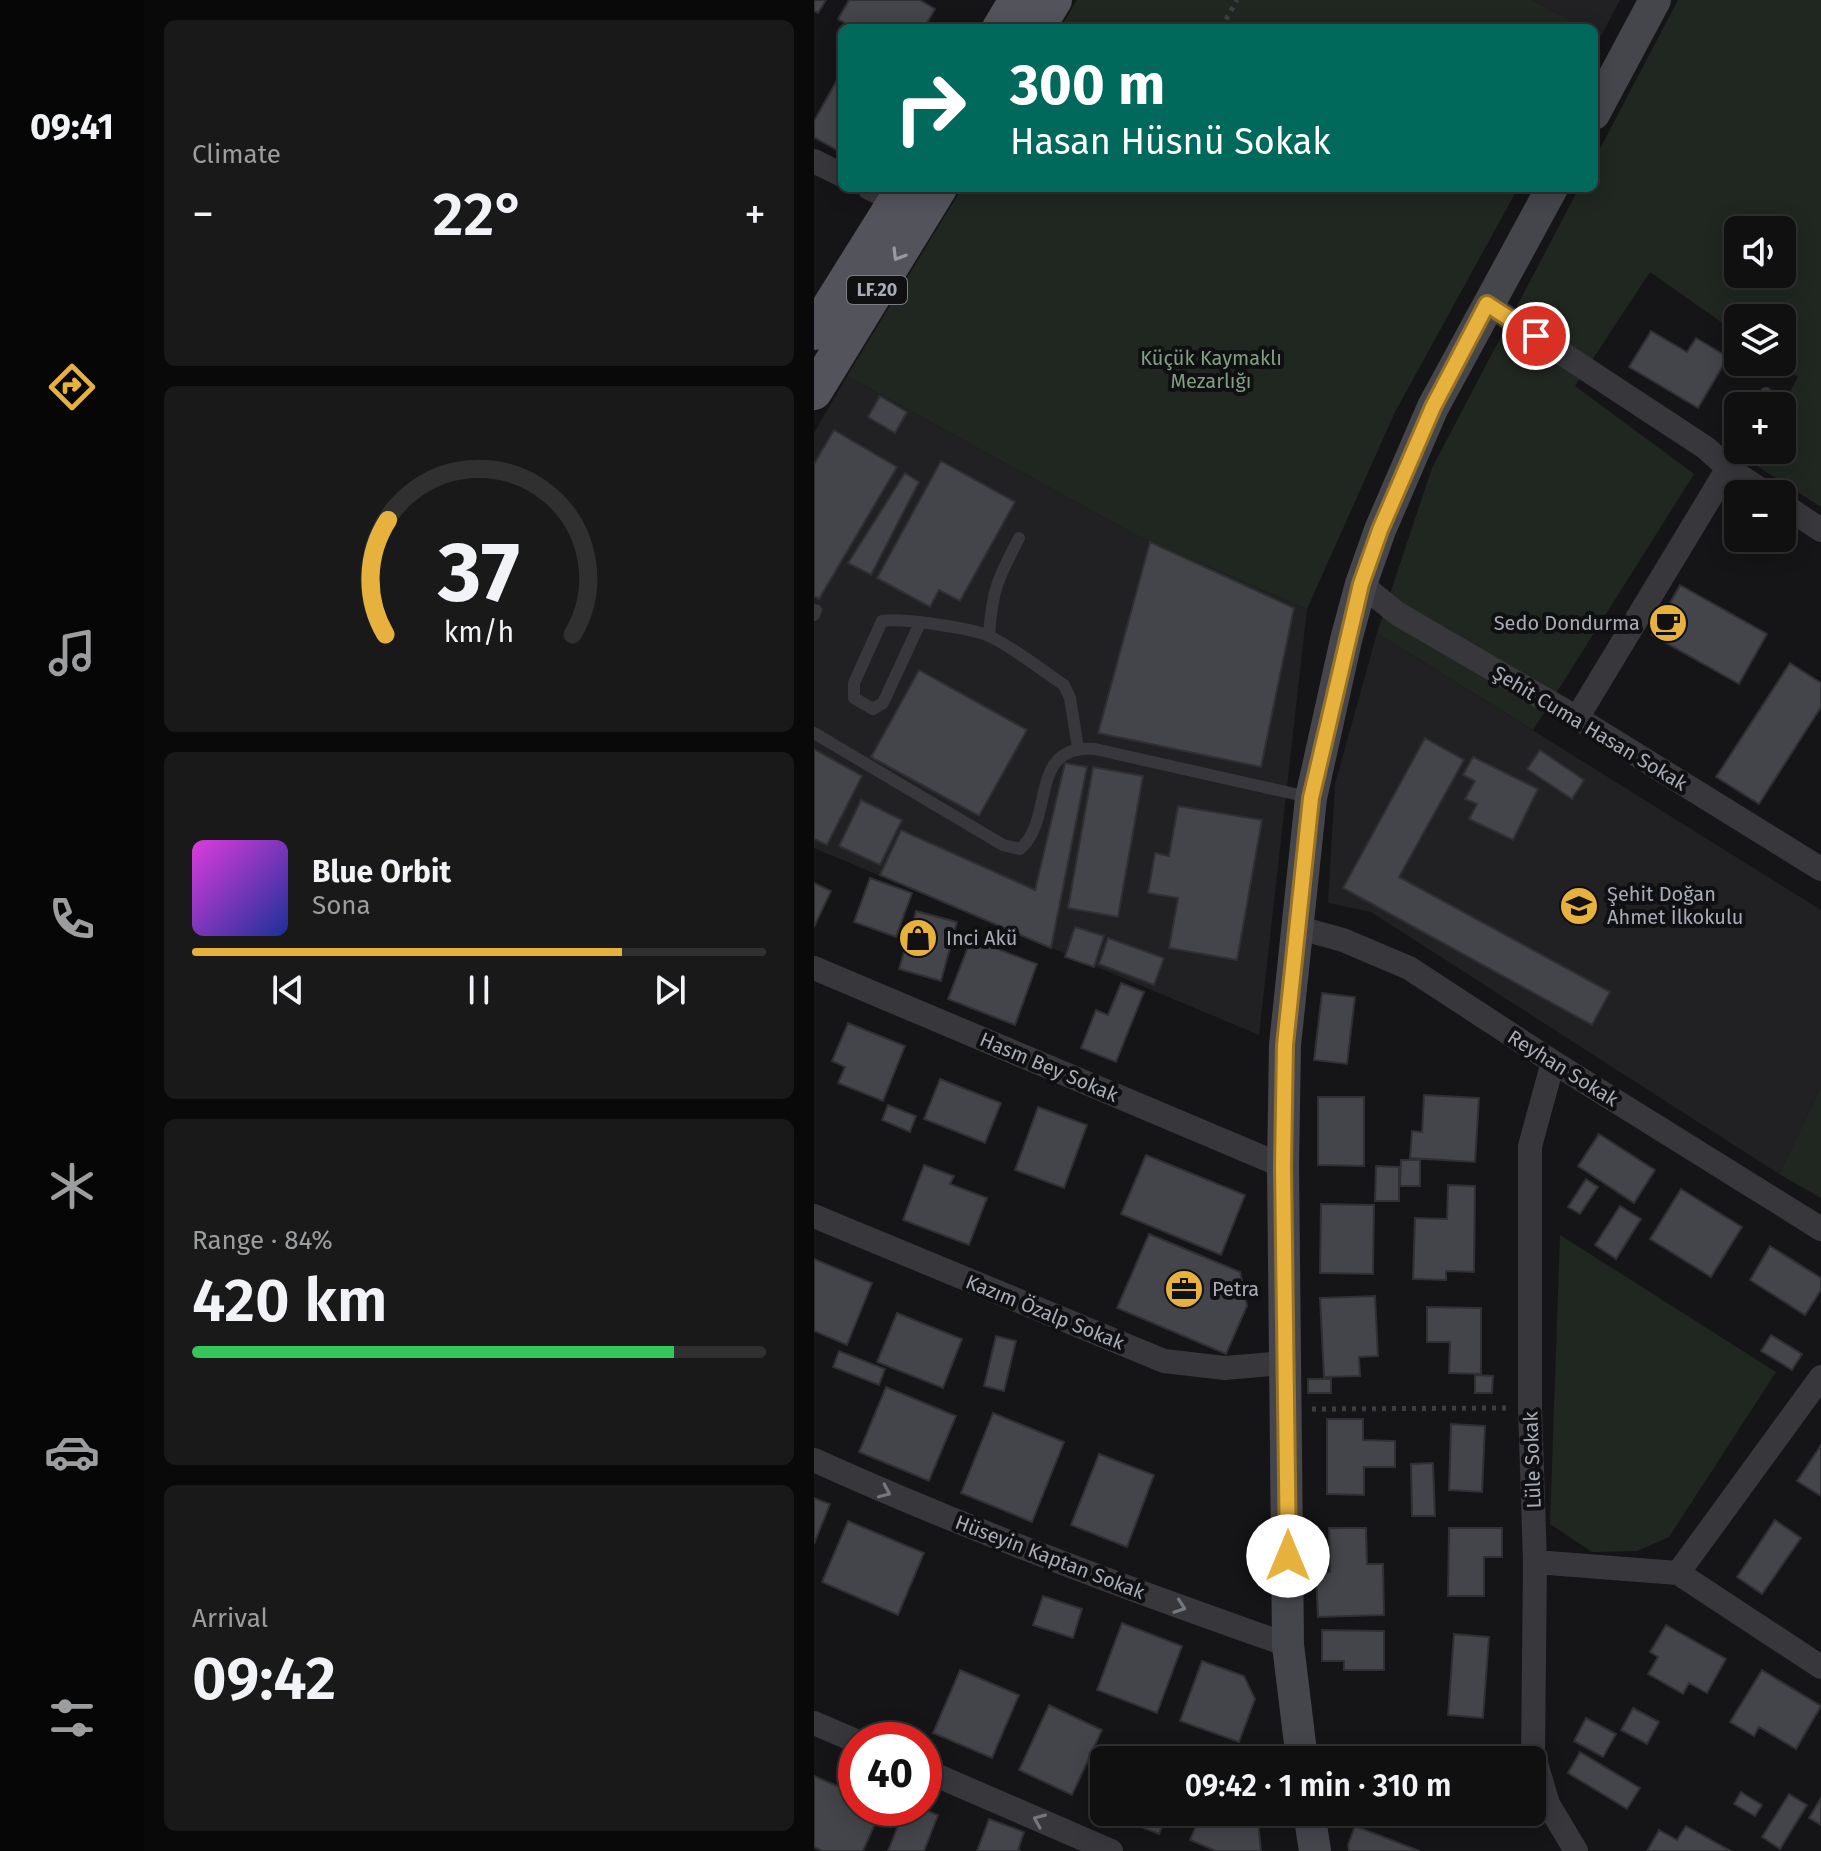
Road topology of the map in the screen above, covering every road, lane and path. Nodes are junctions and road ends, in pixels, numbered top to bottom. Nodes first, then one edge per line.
1 (1054, 0) edge
2 (1237, 0) edge
3 (1655, 0) edge
4 (1015, 12) edge
5 (1223, 24) edge
6 (1598, 107) edge
7 (814, 161) edge
8 (838, 173) edge
9 (889, 192) edge
10 (937, 192) edge
11 (1550, 192) edge
12 (1487, 304) junction
13 (814, 332) edge
14 (814, 392) edge
15 (1724, 455) edge
16 (1729, 464) edge
17 (1739, 464) edge
18 (1754, 480) edge
19 (1796, 513) edge
20 (1821, 530) edge
21 (1019, 538) dead end
22 (1361, 584) junction
23 (920, 623) junction
24 (989, 636) junction
25 (1577, 718) junction
26 (814, 733) edge
27 (1078, 748) junction
28 (1311, 798) junction
29 (1821, 869) edge
30 (1296, 927) junction
31 (814, 968) edge
32 (1553, 1062) junction
33 (1283, 1166) junction
34 (814, 1216) edge
35 (1821, 1229) edge
36 (1285, 1363) junction
37 (1821, 1377) edge
38 (1530, 1408) junction
39 (1287, 1409) junction
40 (814, 1460) edge
41 (1535, 1562) junction
42 (1678, 1573) junction
43 (1288, 1645) junction
44 (1821, 1667) edge
45 (814, 1723) edge
46 (838, 1733) edge
47 (1300, 1746) edge
48 (942, 1778) edge
49 (1311, 1826) edge
50 (1111, 1851) edge
51 (1315, 1851) edge
52 (1576, 1851) edge

1 - 4 main road
2 - 5 path
3 - 6 street
7 - 8 street
9 - 13 main road, LF.20
10 -> 14 main road, LF.20
11 - 12 street
12 - 15 street
12 - 22 street
16 - 25 street
17 - 18 street
19 - 20 street
21 - 24 lane
22 - 25 street, Şehit Cuma Hasan Sokak
22 - 28 street
23 - 23 lane
23 - 24 lane
24 - 27 lane
25 - 29 street, Şehit Cuma Hasan Sokak
26 - 27 lane
27 - 28 lane
28 - 30 street
30 - 32 street, Reyhan Sokak
30 - 33 street
31 - 33 street, Hasm Bey Sokak
32 - 35 street, Reyhan Sokak
32 - 38 street, Lüle Sokak
33 - 36 street
34 - 36 street, Kazım Özalp Sokak
36 - 39 street
37 - 42 street
38 - 39 path
38 - 41 street, Lüle Sokak
39 - 43 street
40 -> 43 street, Hüseyin Kaptan Sokak
41 - 42 street
41 - 52 street, Lüle Sokak
42 - 44 street
43 - 47 street
45 - 46 street
50 -> 48 street
49 - 51 street

